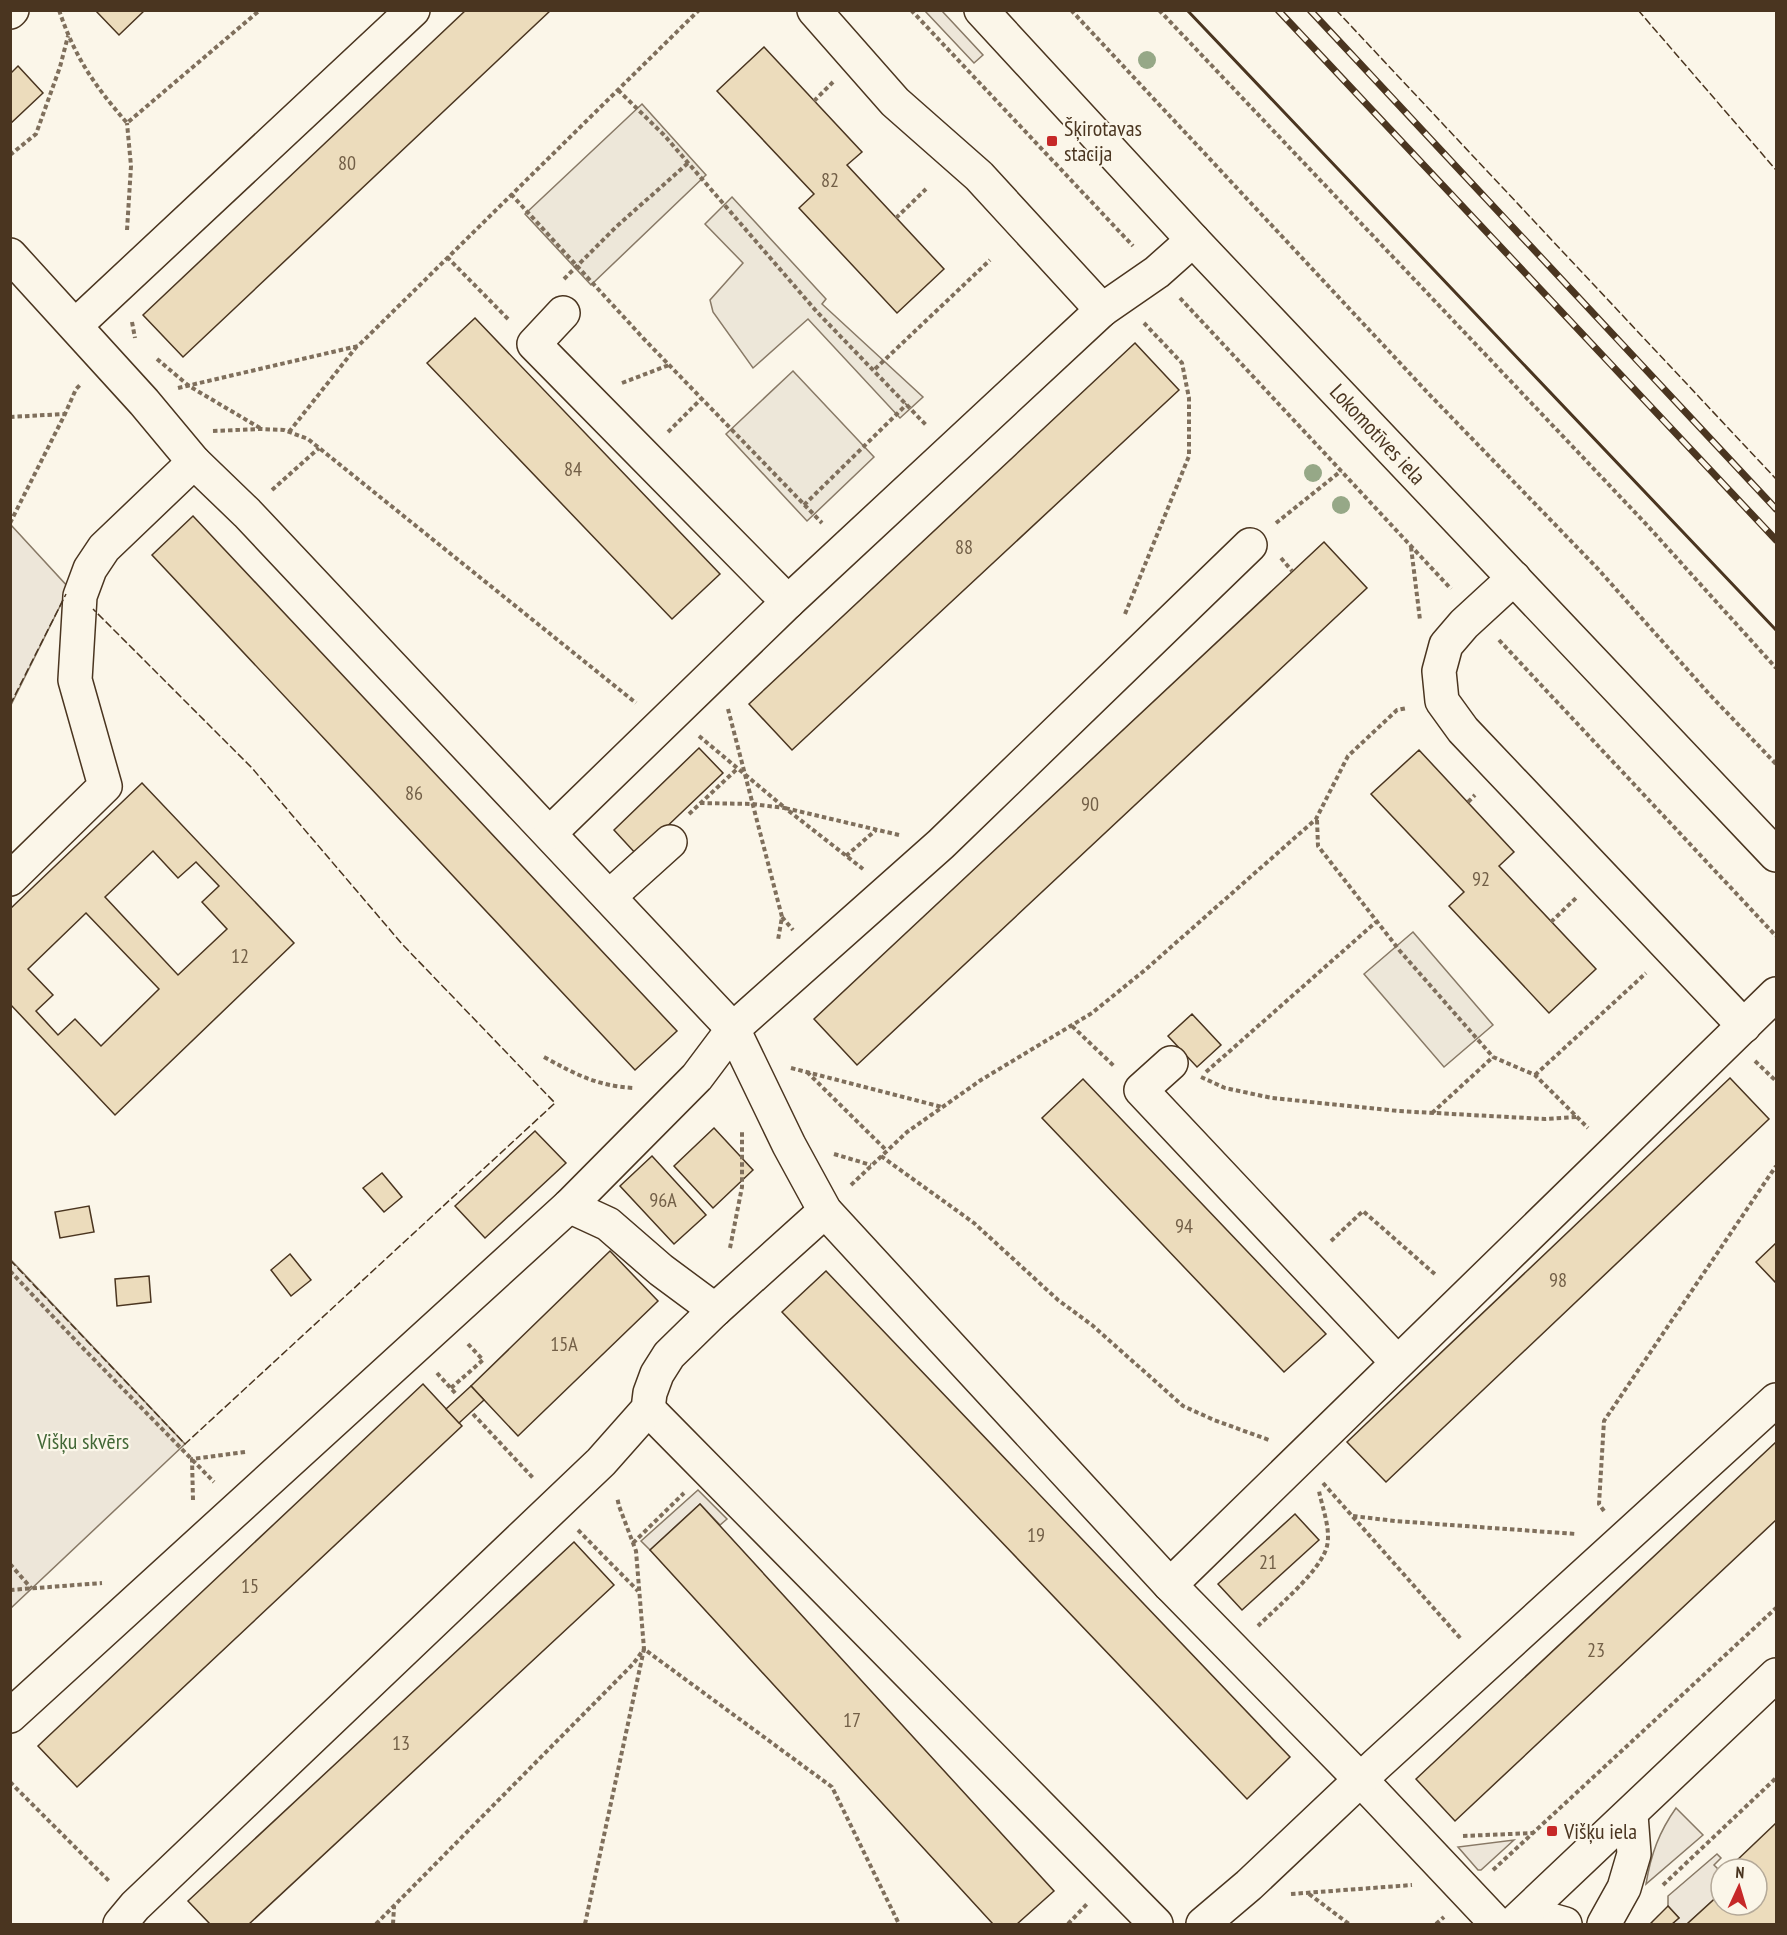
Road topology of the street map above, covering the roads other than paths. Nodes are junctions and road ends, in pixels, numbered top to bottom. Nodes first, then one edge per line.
1 (413, 10) edge
2 (814, 10) edge
3 (981, 10) edge
4 (1193, 240) junction
5 (10, 255) edge
6 (1102, 310) junction
7 (563, 313) road end
8 (76, 325) junction
9 (194, 462) junction
10 (1250, 545) road end
11 (1514, 578) junction
12 (788, 602) junction
13 (550, 833) junction
14 (670, 842) road end
15 (1776, 855) edge
16 (10, 879) edge
17 (609, 897) junction
18 (1776, 994) edge
19 (1746, 1040) junction
20 (739, 1043) junction
21 (1171, 1063) road end
22 (569, 1206) junction
23 (825, 1211) junction
24 (715, 1310) junction
25 (1397, 1362) junction
26 (1776, 1400) edge
27 (648, 1409) junction
28 (1170, 1585) junction
29 (1776, 1675) edge
30 (10, 1716) edge
31 (1360, 1779) junction
32 (1630, 1815) junction
33 (127, 1916) edge
34 (1512, 1921) edge
35 (1156, 1924) edge
36 (1203, 1924) edge
37 (1564, 1924) edge
38 (1604, 1924) edge

1 - 8 street
2 - 6 street
3 - 4 street, Lokomotīves iela
4 - 6 street
4 - 11 street, Lokomotīves iela
5 - 8 street
6 - 12 street
7 - 12 street
8 - 9 street
9 - 13 street
9 - 16 street
10 - 20 street
11 - 15 street, Lokomotīves iela
11 - 19 street
12 - 13 street
13 - 17 street
14 - 17 street
17 - 20 street
18 - 19 street
19 - 25 street
20 - 22 street
20 - 23 street
21 - 25 street
22 - 24 street
22 - 30 street
23 - 24 street
23 - 28 street
24 - 27 street
25 - 28 street
26 - 31 street
27 - 33 street
27 - 35 street
28 - 31 street
29 - 32 street
31 - 34 street
31 - 36 street
32 - 34 street
32 - 38 street
34 - 37 street

